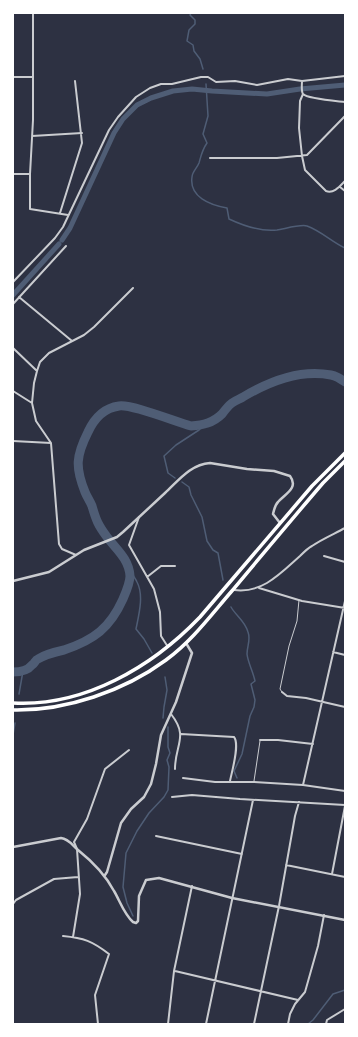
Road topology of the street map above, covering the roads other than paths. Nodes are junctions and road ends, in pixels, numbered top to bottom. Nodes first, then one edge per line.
1 (33, 13) edge
2 (345, 76) edge
3 (13, 77) edge
4 (33, 77) junction
5 (75, 81) dead end
6 (302, 81) junction
7 (303, 93) junction
8 (345, 102) edge
9 (345, 116) edge
10 (82, 133) junction
11 (32, 136) junction
12 (302, 156) junction
13 (210, 158) dead end
14 (13, 174) edge
15 (30, 174) junction
16 (345, 181) edge
17 (340, 186) junction
18 (345, 191) edge
19 (60, 213) junction
20 (68, 215) junction
21 (66, 246) dead end
22 (13, 282) edge
23 (133, 288) dead end
24 (19, 297) junction
25 (13, 304) edge
26 (72, 341) junction
27 (13, 348) edge
28 (37, 371) junction
29 (13, 391) edge
30 (32, 403) junction
31 (13, 441) edge
32 (51, 443) junction
33 (345, 453) edge
34 (345, 461) edge
35 (140, 516) junction
36 (280, 523) junction
37 (345, 528) edge
38 (76, 555) junction
39 (324, 556) dead end
40 (345, 562) edge
41 (175, 566) dead end
42 (147, 577) junction
43 (13, 581) edge
44 (258, 588) junction
45 (233, 590) junction
46 (299, 600) junction
47 (345, 601) edge
48 (344, 608) edge
49 (186, 643) junction
50 (168, 647) junction
51 (333, 652) junction
52 (345, 655) edge
53 (282, 692) joint
54 (322, 702) junction
55 (13, 703) edge
56 (345, 707) edge
57 (13, 710) edge
58 (170, 713) junction
59 (181, 734) junction
60 (260, 740) joint
61 (313, 744) junction
62 (129, 750) dead end
63 (175, 769) dead end
64 (183, 778) dead end
65 (230, 781) junction
66 (254, 782) junction
67 (304, 785) junction
68 (345, 791) edge
69 (172, 797) dead end
70 (254, 800) junction
71 (299, 802) junction
72 (345, 805) edge
73 (156, 836) dead end
74 (13, 847) edge
75 (77, 849) junction
76 (242, 854) junction
77 (286, 865) junction
78 (332, 874) junction
79 (105, 875) junction
80 (78, 876) junction
81 (345, 877) edge
82 (192, 886) junction
83 (232, 898) junction
84 (13, 904) edge
85 (278, 906) junction
86 (324, 915) junction
87 (345, 920) edge
88 (63, 936) dead end
89 (72, 937) junction
90 (174, 971) junction
91 (215, 981) junction
92 (260, 991) junction
93 (298, 1000) junction
94 (345, 1009) edge
95 (98, 1024) edge
96 (168, 1024) edge
97 (206, 1024) edge
98 (254, 1024) edge
99 (288, 1024) edge
100 (326, 1024) edge

1 - 4 street
2 - 6 street
3 - 4 street
4 - 11 street
5 - 10 street
6 - 7 street
6 - 20 street
7 - 8 street
7 - 12 street
9 - 12 street
10 - 11 street
10 - 19 street
11 - 15 street
12 - 13 street
12 - 17 street
14 - 15 street
15 - 19 street
16 - 17 street
17 - 18 street
19 - 20 street
20 - 22 street
21 - 24 street
23 - 26 street
24 - 25 street
24 - 26 street
26 - 28 street
27 - 28 street
28 - 30 street
29 - 30 street
30 - 32 street
31 - 32 street
32 - 38 street
33 - 36 highway
34 - 45 highway
35 - 36 street
35 - 38 street
35 - 42 street
36 - 50 highway
37 - 44 street
38 - 43 street
39 - 40 street
41 - 42 street
42 - 50 street
44 - 45 street
44 - 46 street
45 - 49 highway
46 - 48 street
46 - 53 lane
47 - 48 street
48 - 51 street
49 - 57 highway
49 - 58 street
50 - 55 highway
51 - 52 street
51 - 54 street
53 - 54 street
54 - 56 street
54 - 61 street
58 - 59 street
58 - 79 street
59 - 63 street
59 - 65 street
60 - 61 street
60 - 66 lane
61 - 67 street
62 - 75 street
64 - 65 street
65 - 66 street
66 - 67 street
67 - 68 street
69 - 70 street
70 - 71 street
70 - 76 street
71 - 72 street
71 - 77 street
72 - 78 street
73 - 76 street
74 - 75 street
75 - 79 street
75 - 80 street
76 - 83 street
77 - 78 street
77 - 85 street
78 - 81 street
79 - 82 street
80 - 84 street
80 - 89 street
82 - 83 street
82 - 90 street
83 - 85 street
83 - 91 street
85 - 86 street
85 - 92 street
86 - 87 street
86 - 93 street
88 - 89 street
89 - 95 street
90 - 91 street
90 - 96 street
91 - 92 street
91 - 97 street
92 - 93 street
92 - 98 street
93 - 99 street
94 - 100 street

